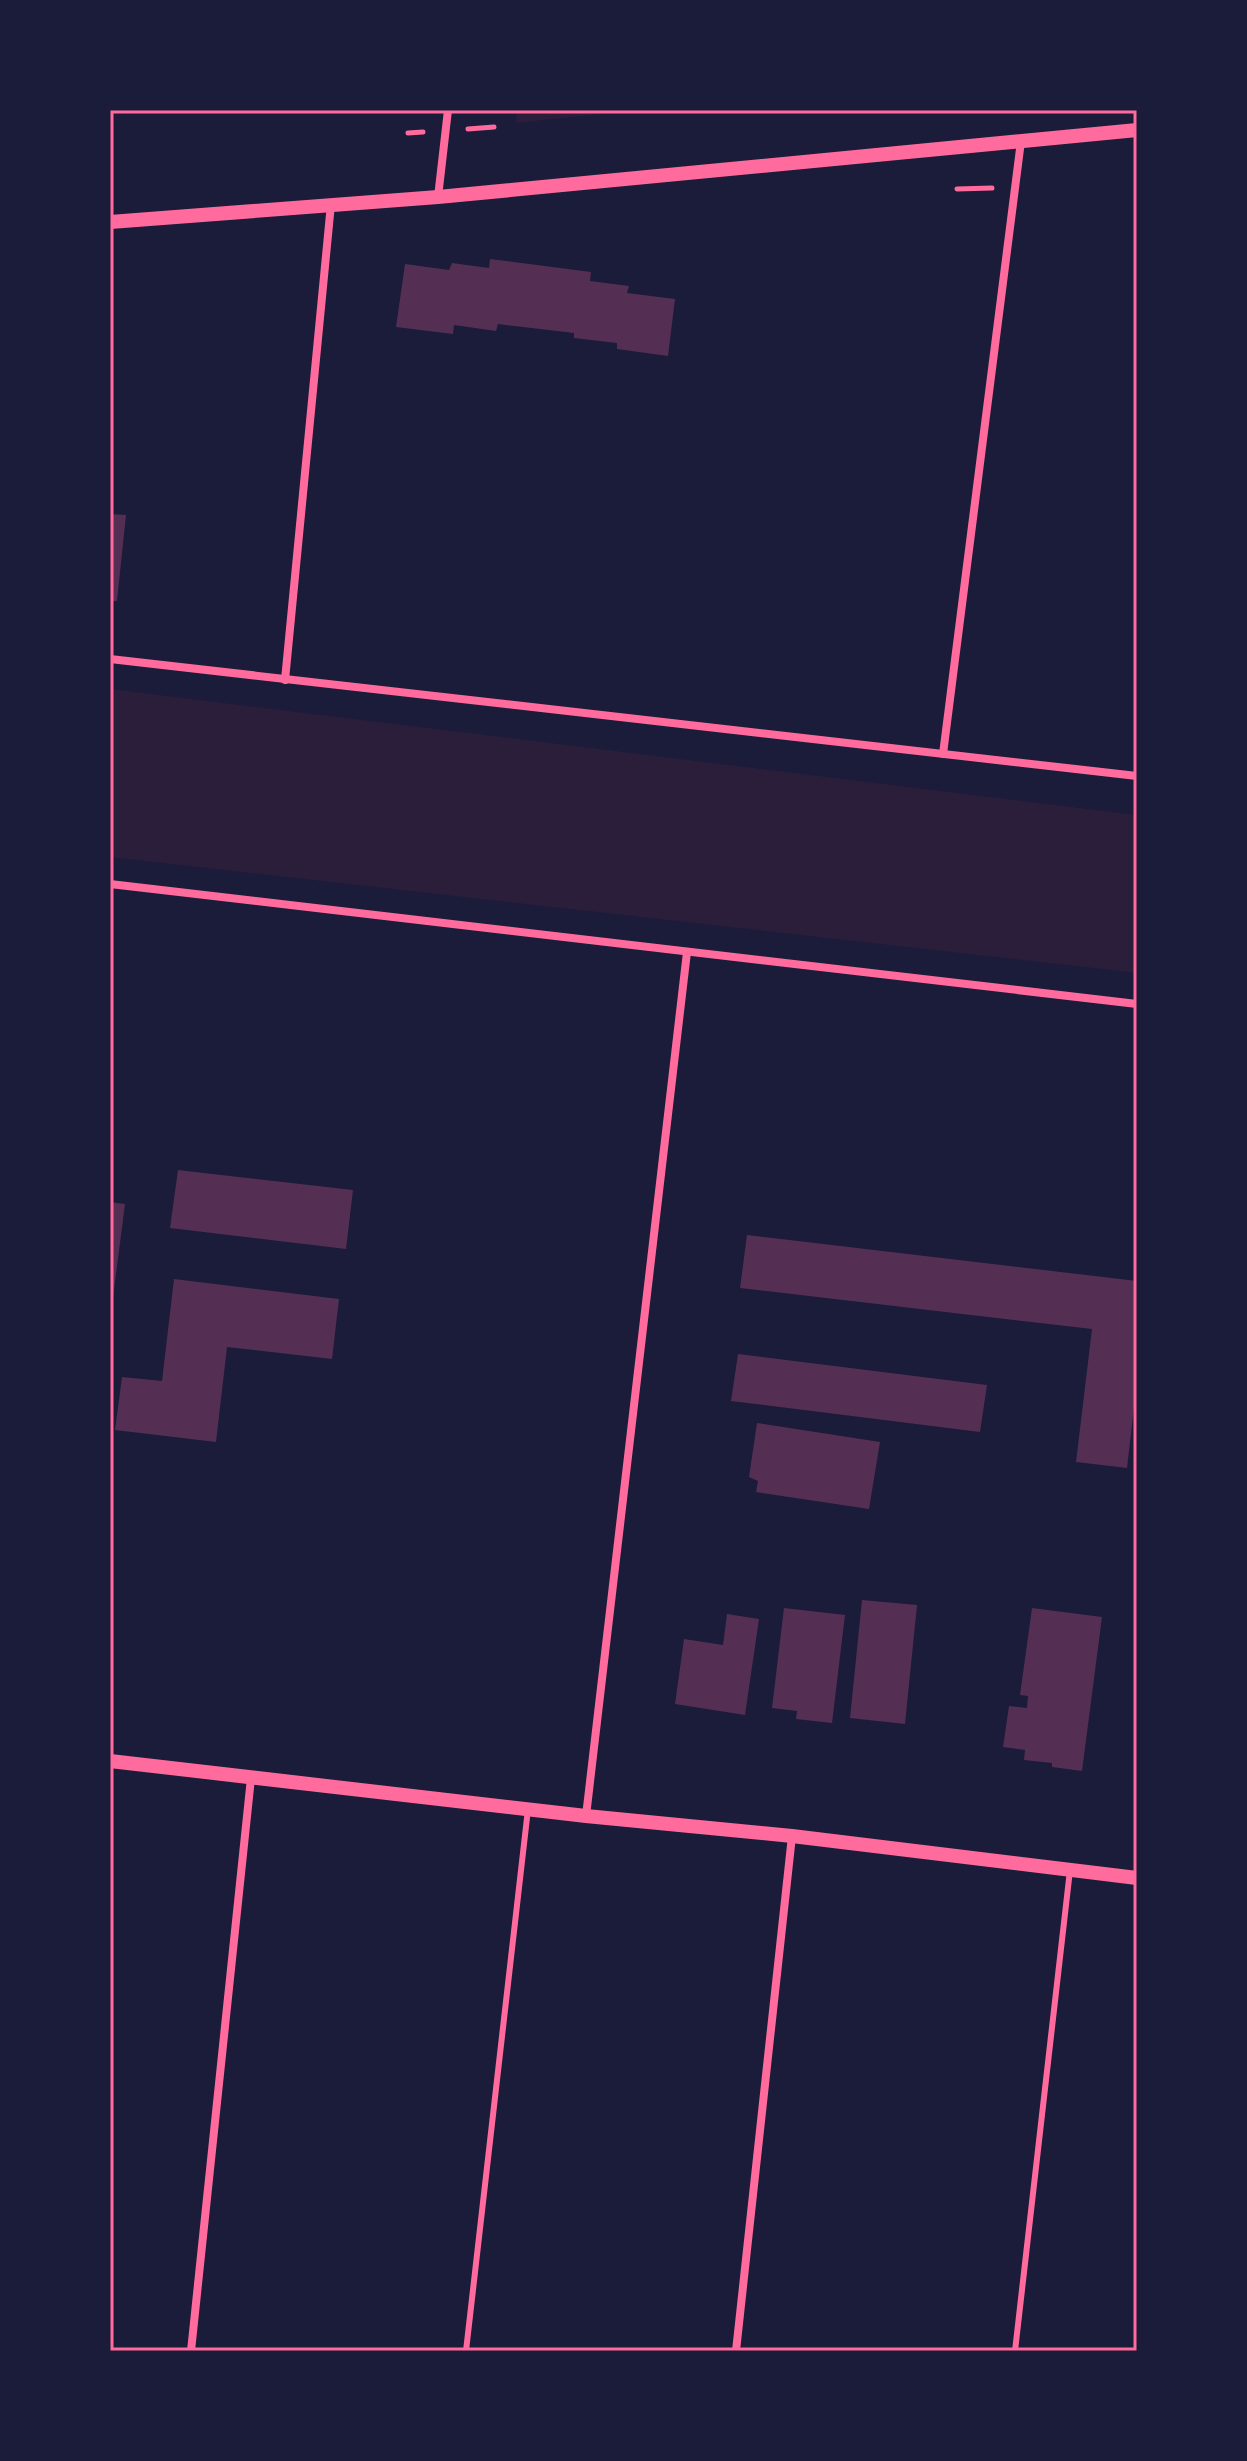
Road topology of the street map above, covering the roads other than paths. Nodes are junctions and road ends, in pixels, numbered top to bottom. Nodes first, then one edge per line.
1 (448, 110) edge
2 (1137, 130) edge
3 (1021, 141) junction
4 (438, 197) junction
5 (331, 204) junction
6 (110, 222) edge
7 (110, 659) edge
8 (285, 680) junction
9 (943, 754) junction
10 (1137, 776) edge
11 (110, 884) edge
12 (687, 952) junction
13 (1137, 1004) edge
14 (110, 1761) edge
15 (251, 1778) junction
16 (528, 1809) junction
17 (586, 1816) junction
18 (792, 1836) junction
19 (1070, 1870) junction
20 (1137, 1878) edge
21 (191, 2351) edge
22 (466, 2351) edge
23 (736, 2351) edge
24 (1015, 2351) edge

1 - 4 street
2 - 3 street
3 - 4 street
3 - 9 street
4 - 5 street
5 - 6 street
5 - 8 street
7 - 8 street
8 - 9 street
9 - 10 street
11 - 12 street
12 - 13 street
12 - 17 street
14 - 15 street
15 - 16 street
15 - 21 street
16 - 17 street
16 - 22 lane
17 - 18 street
18 - 19 street
18 - 23 street
19 - 20 street
19 - 24 lane

